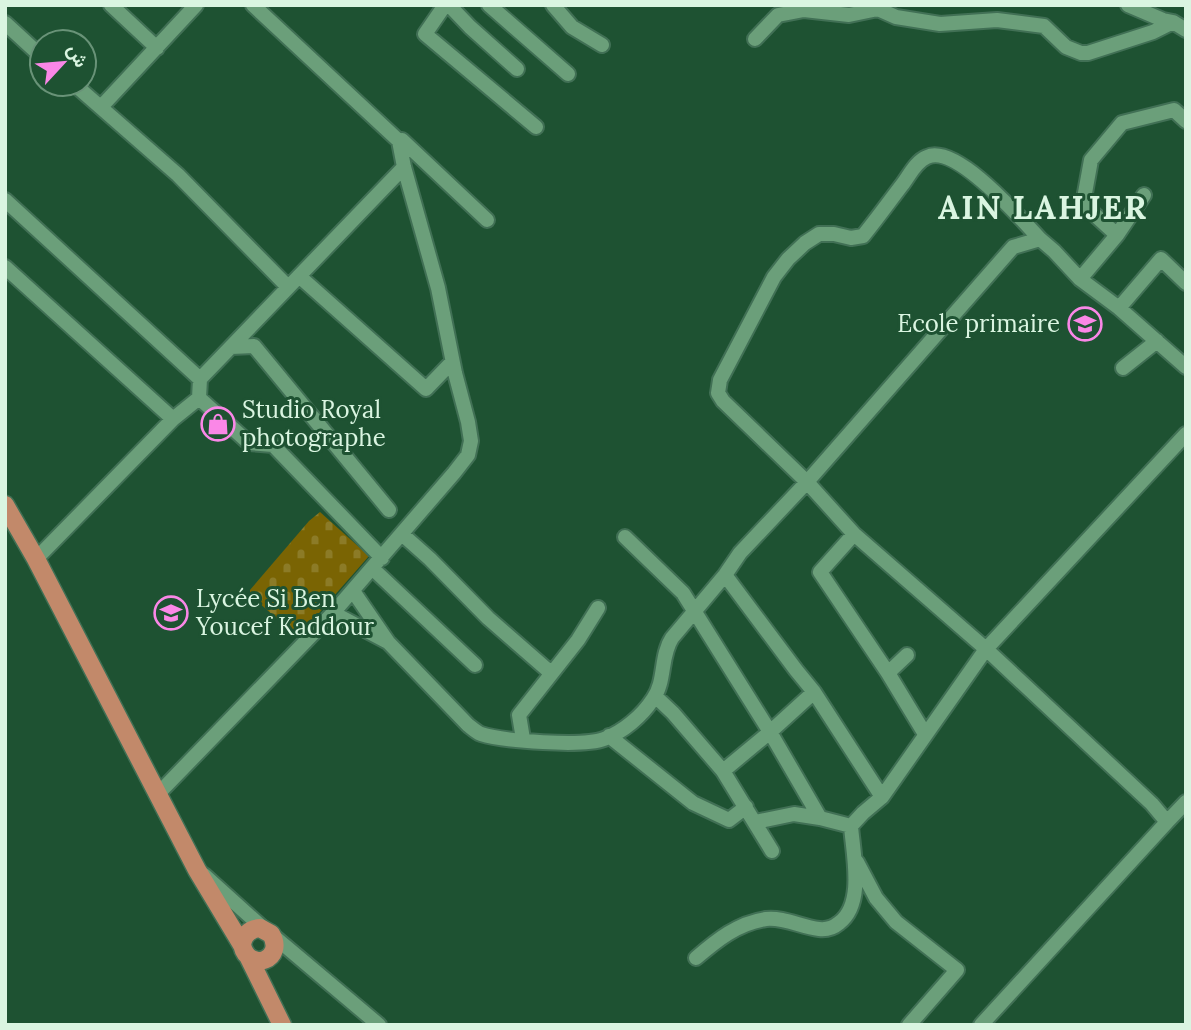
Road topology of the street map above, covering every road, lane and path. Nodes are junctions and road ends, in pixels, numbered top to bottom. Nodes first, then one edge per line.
1 (111, 5) edge
2 (197, 5) edge
3 (253, 5) edge
4 (447, 5) edge
5 (489, 5) edge
6 (552, 5) edge
7 (1128, 5) edge
8 (880, 7) edge
9 (5, 23) edge
10 (1179, 26) edge
11 (755, 39) dead end
12 (28, 44) edge
13 (602, 45) dead end
14 (157, 48) junction
15 (517, 69) dead end
16 (568, 74) dead end
17 (90, 98) edge
18 (101, 107) junction
19 (1186, 121) edge
20 (536, 127) dead end
21 (399, 141) junction
22 (404, 167) junction
23 (1144, 195) dead end
24 (5, 200) edge
25 (487, 220) dead end
26 (1117, 235) junction
27 (1040, 239) junction
28 (5, 267) edge
29 (299, 276) junction
30 (1080, 279) junction
31 (1186, 283) edge
32 (288, 287) junction
33 (1119, 307) junction
34 (1157, 341) junction
35 (231, 347) junction
36 (453, 362) junction
37 (1186, 367) edge
38 (1123, 368) dead end
39 (200, 379) junction
40 (199, 398) junction
41 (173, 419) junction
42 (1186, 434) edge
43 (807, 482) junction
44 (5, 505) edge
45 (389, 510) dead end
46 (402, 534) junction
47 (854, 534) junction
48 (625, 537) dead end
49 (36, 559) junction
50 (377, 563) junction
51 (725, 575) junction
52 (353, 591) junction
53 (598, 608) dead end
54 (333, 613) junction
55 (694, 613) junction
56 (388, 642) junction
57 (986, 649) junction
58 (907, 655) dead end
59 (475, 666) dead end
60 (551, 673) junction
61 (888, 673) junction
62 (814, 692) junction
63 (655, 696) junction
64 (770, 732) junction
65 (925, 734) junction
66 (610, 736) junction
67 (523, 739) junction
68 (723, 771) junction
69 (158, 794) junction
70 (882, 797) junction
71 (1186, 802) edge
72 (746, 807) junction
73 (820, 818) junction
74 (755, 822) junction
75 (1167, 822) junction
76 (851, 826) junction
77 (772, 851) dead end
78 (853, 854) junction
79 (197, 870) junction
80 (268, 932) junction
81 (246, 952) junction
82 (696, 958) dead end
83 (282, 1025) edge
84 (379, 1025) edge
85 (909, 1025) edge
86 (981, 1025) edge

1 - 14 street
2 - 14 street
3 - 21 street
4 - 15 street
4 - 20 street
5 - 16 street
6 - 13 street
7 - 10 street
8 - 10 street
8 - 11 street
9 - 12 street
14 - 18 street
17 - 18 street
18 - 32 street
19 - 26 street
21 - 22 street
21 - 25 street
22 - 29 street
22 - 36 street
23 - 26 street
24 - 39 street
26 - 30 street
27 - 30 street
27 - 43 street
27 - 43 street
28 - 41 street
29 - 32 street
29 - 36 street
30 - 33 street
31 - 33 street
32 - 35 street
33 - 34 street
34 - 37 street
34 - 38 street
35 - 39 street
35 - 45 street
36 - 46 street
39 - 40 street
40 - 41 street
40 - 50 street
41 - 49 street
42 - 57 street
43 - 47 street
43 - 51 street
44 - 49 main road
46 - 50 street
46 - 60 street
47 - 57 street
47 - 61 street
48 - 55 street
49 - 69 main road
50 - 52 street
50 - 59 street
51 - 55 street
51 - 62 street
52 - 54 street
52 - 56 street
53 - 60 street
54 - 56 street
54 - 69 street
55 - 63 street
55 - 64 street
56 - 67 street
57 - 65 street
57 - 75 street
58 - 61 street
60 - 67 street
61 - 65 street
62 - 64 street
62 - 70 street
63 - 66 street
63 - 68 street
64 - 68 street
64 - 73 street
65 - 70 street
66 - 67 street
66 - 72 street
68 - 72 street
69 - 79 main road
70 - 76 street
71 - 75 street
72 - 74 street
73 - 74 street
73 - 76 street
74 - 77 street
75 - 86 street
76 - 78 street
78 - 82 street
78 - 85 street
79 - 80 street
79 - 81 main road
80 - 81 main road
80 - 81 main road
80 - 84 street
81 - 83 main road

